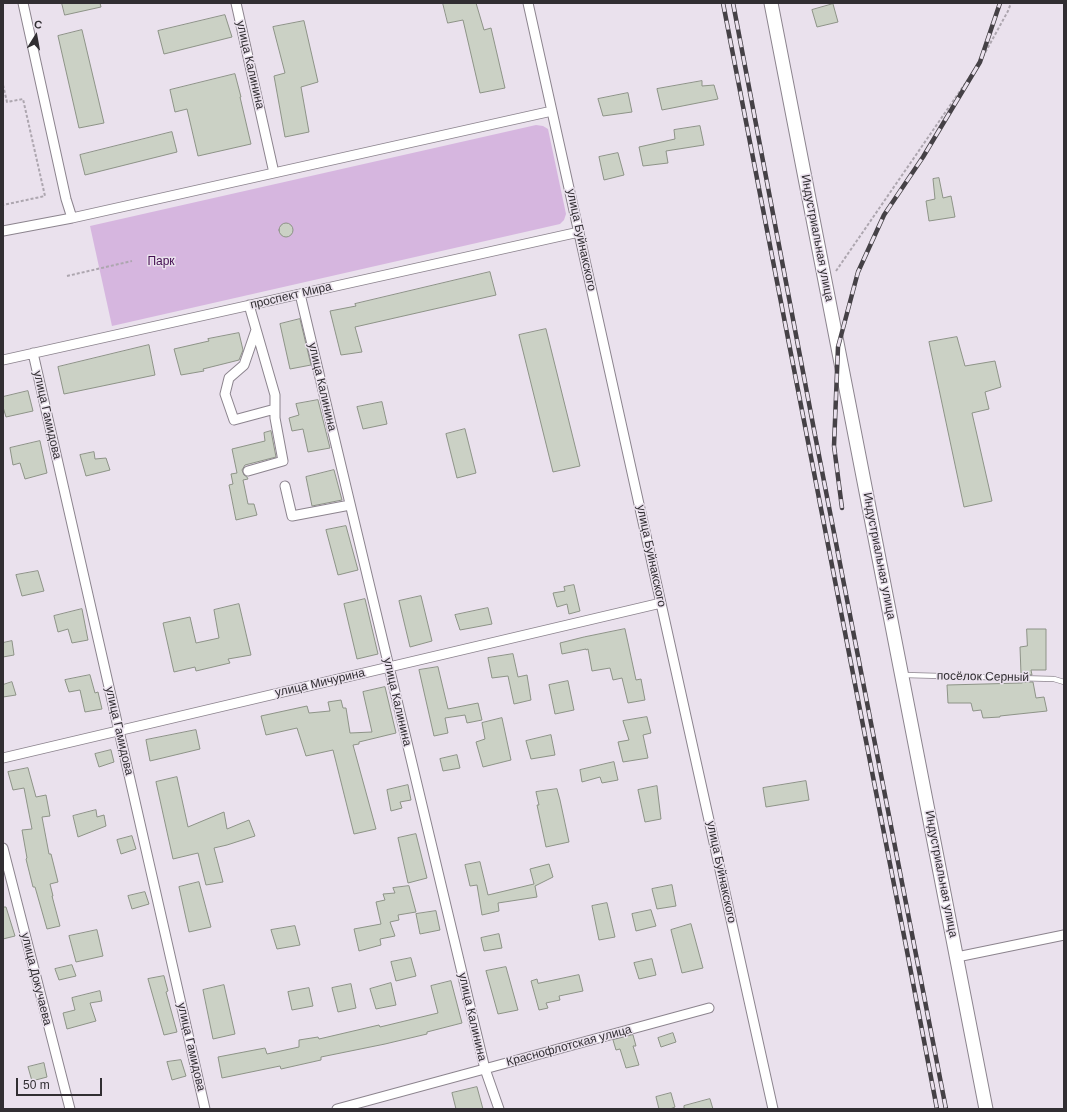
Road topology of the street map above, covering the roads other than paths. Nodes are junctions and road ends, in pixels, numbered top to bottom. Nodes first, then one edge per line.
1 (23, 3) edge
2 (236, 3) edge
3 (528, 3) edge
4 (771, 3) edge
5 (552, 111) junction
6 (274, 173) junction
7 (72, 218) junction
8 (3, 232) edge
9 (579, 232) junction
10 (300, 294) junction
11 (249, 305) junction
12 (256, 330) junction
13 (33, 353) junction
14 (3, 360) edge
15 (275, 409) junction
16 (248, 471) dead end
17 (285, 486) dead end
18 (350, 505) junction
19 (661, 603) junction
20 (389, 667) junction
21 (902, 675) junction
22 (1064, 682) edge
23 (118, 731) junction
24 (3, 758) edge
25 (3, 848) edge
26 (1064, 935) edge
27 (957, 957) junction
28 (709, 1008) dead end
29 (485, 1069) junction
30 (770, 1108) edge
31 (70, 1109) edge
32 (205, 1109) edge
33 (336, 1109) edge
34 (500, 1109) edge
35 (986, 1109) edge

1 - 7 street
2 - 6 street, улица Калинина
3 - 5 street, улица Буйнакского
4 - 21 street, Индустриальная улица
5 - 6 street
5 - 9 street, улица Буйнакского
6 - 7 street
7 - 8 street
9 - 10 street, проспект Мира
9 - 19 street, улица Буйнакского
10 - 11 street, проспект Мира
10 - 18 street, улица Калинина
11 - 12 street
11 - 13 street, проспект Мира
12 - 15 street
12 - 15 street
13 - 14 street, проспект Мира
13 - 23 street, улица Гамидова
15 - 16 street
17 - 18 street
18 - 20 street, улица Калинина
19 - 20 street, улица Мичурина
19 - 30 street, улица Буйнакского
20 - 23 street, улица Мичурина
20 - 29 street, улица Калинина
21 - 22 lane, посёлок Серный
21 - 27 street, Индустриальная улица
23 - 24 street, улица Мичурина
23 - 32 street, улица Гамидова
25 - 31 street, улица Докучаева
26 - 27 street
27 - 35 street, Индустриальная улица
28 - 29 street, Краснофлотская улица
29 - 33 street, Краснофлотская улица
29 - 34 street, улица Калинина

